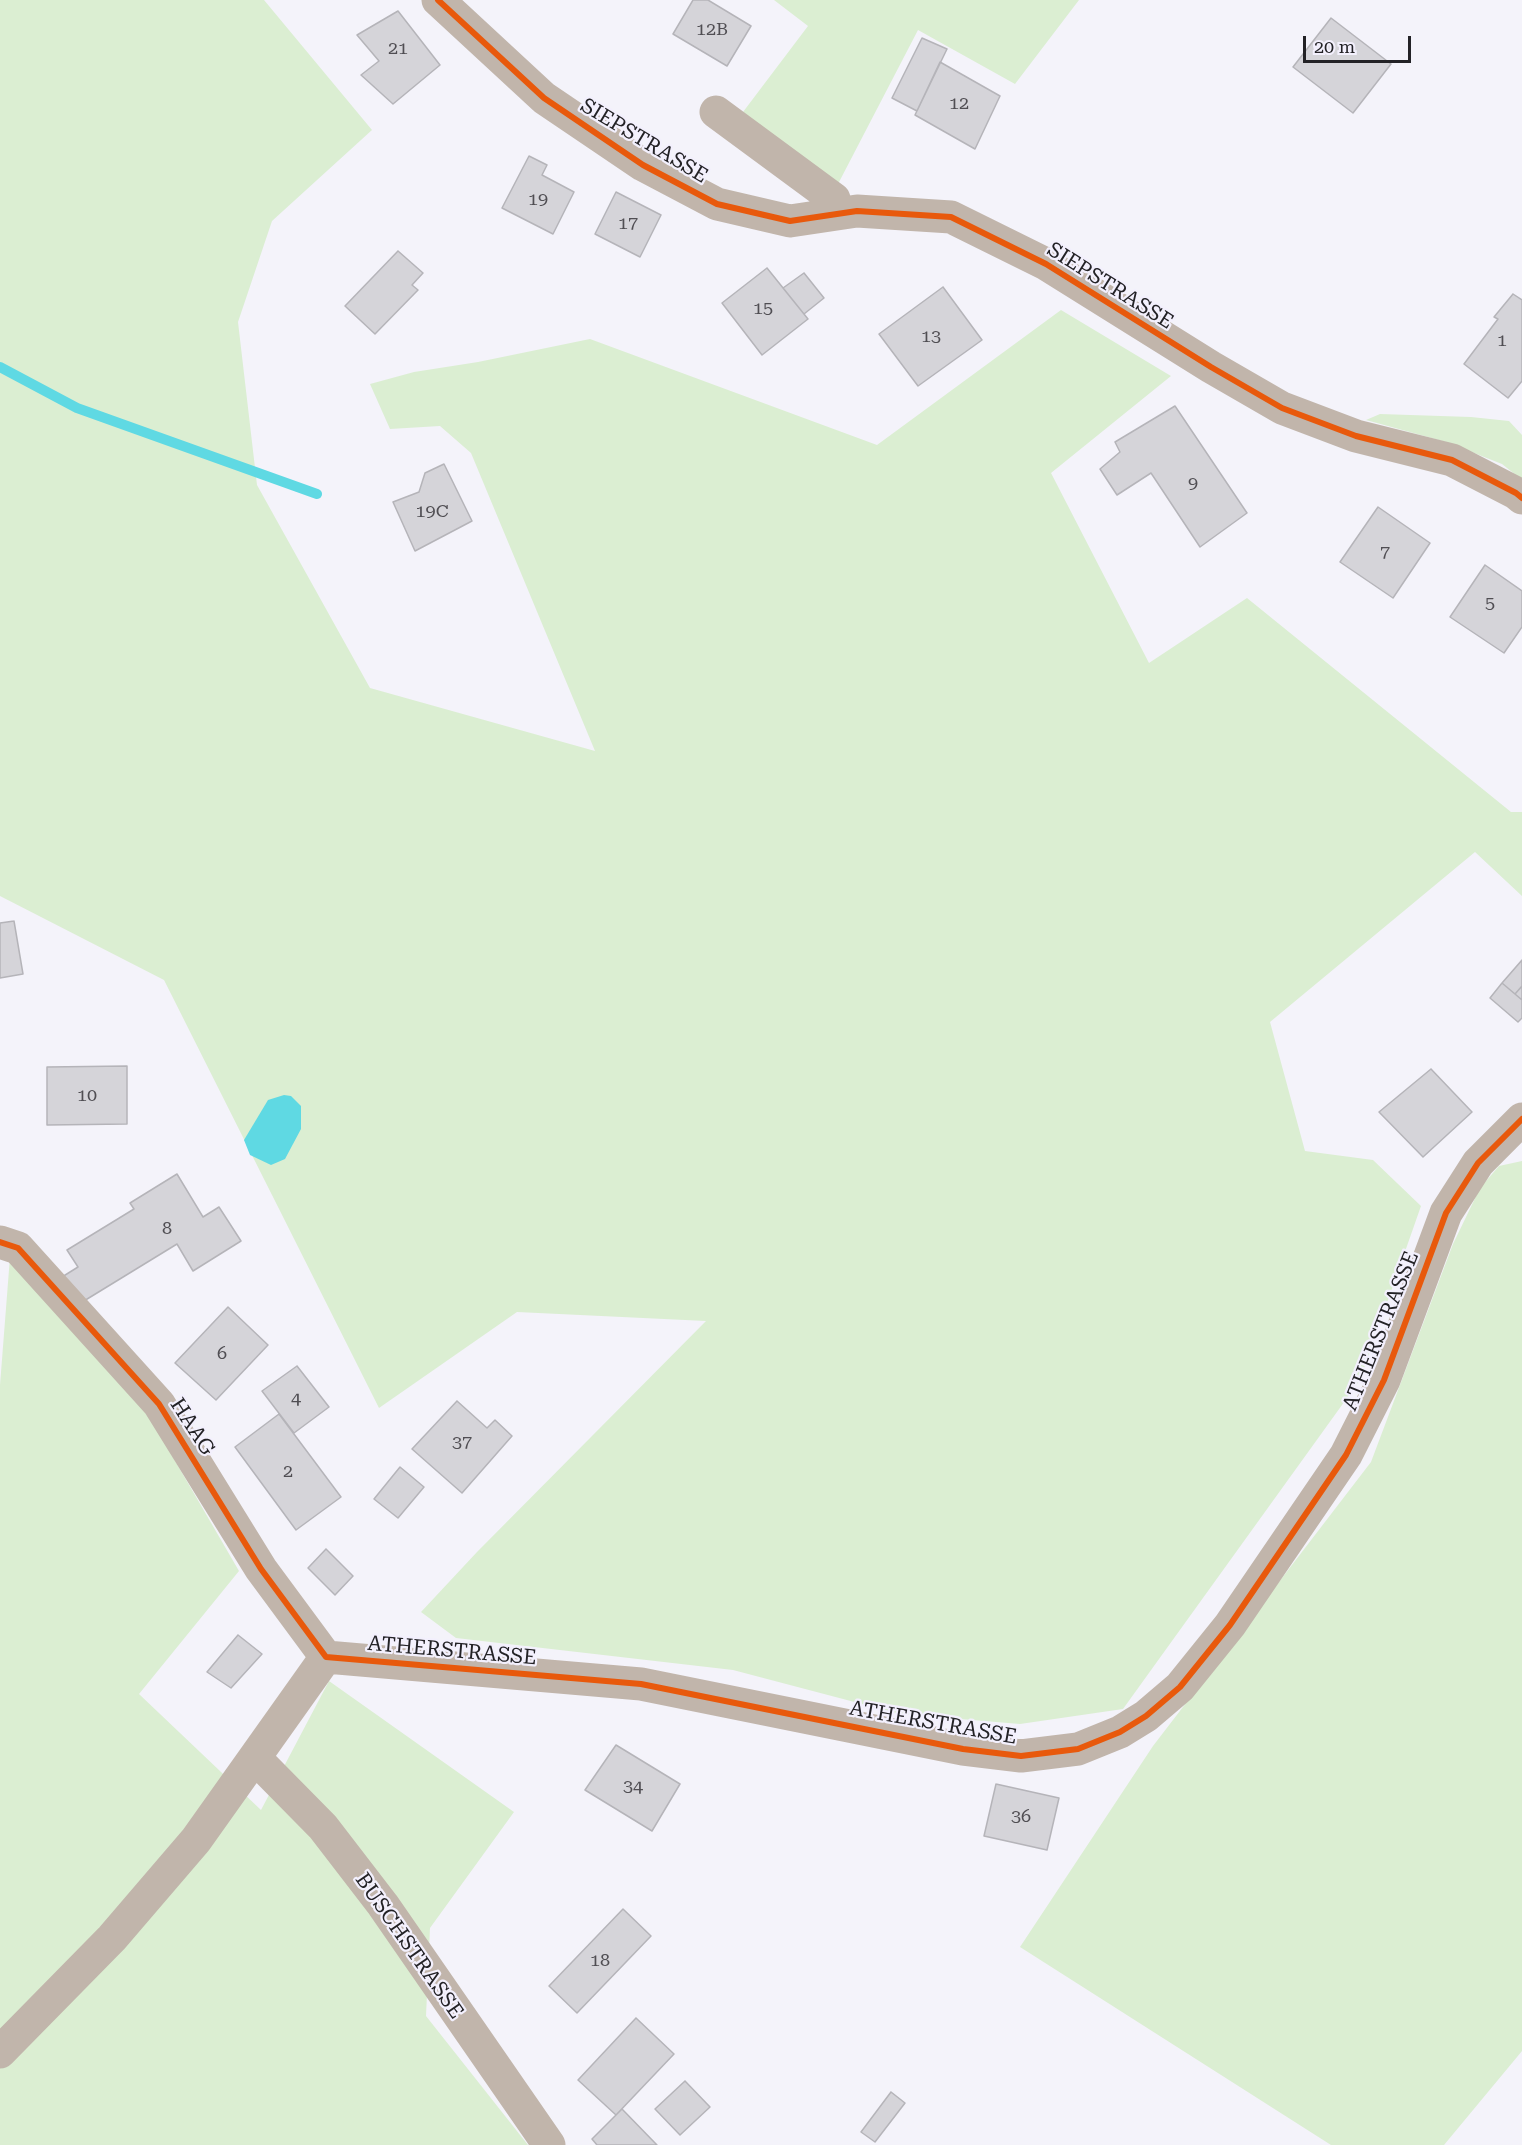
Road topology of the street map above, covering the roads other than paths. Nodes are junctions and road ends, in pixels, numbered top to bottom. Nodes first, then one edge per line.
1 (438, 0) edge
2 (716, 112) dead end
3 (838, 213) junction
4 (1522, 498) edge
5 (1521, 1122) edge
6 (0, 1242) edge
7 (326, 1657) junction
8 (255, 1758) junction
9 (0, 2052) edge
10 (549, 2145) edge

1 - 3 street, SIEPSTRASSE
2 - 3 street
3 - 4 street, SIEPSTRASSE
5 - 7 street, ATHERSTRASSE
6 - 7 street, HAAG
7 - 8 street
8 - 9 street
8 - 10 street, BUSCHSTRASSE

